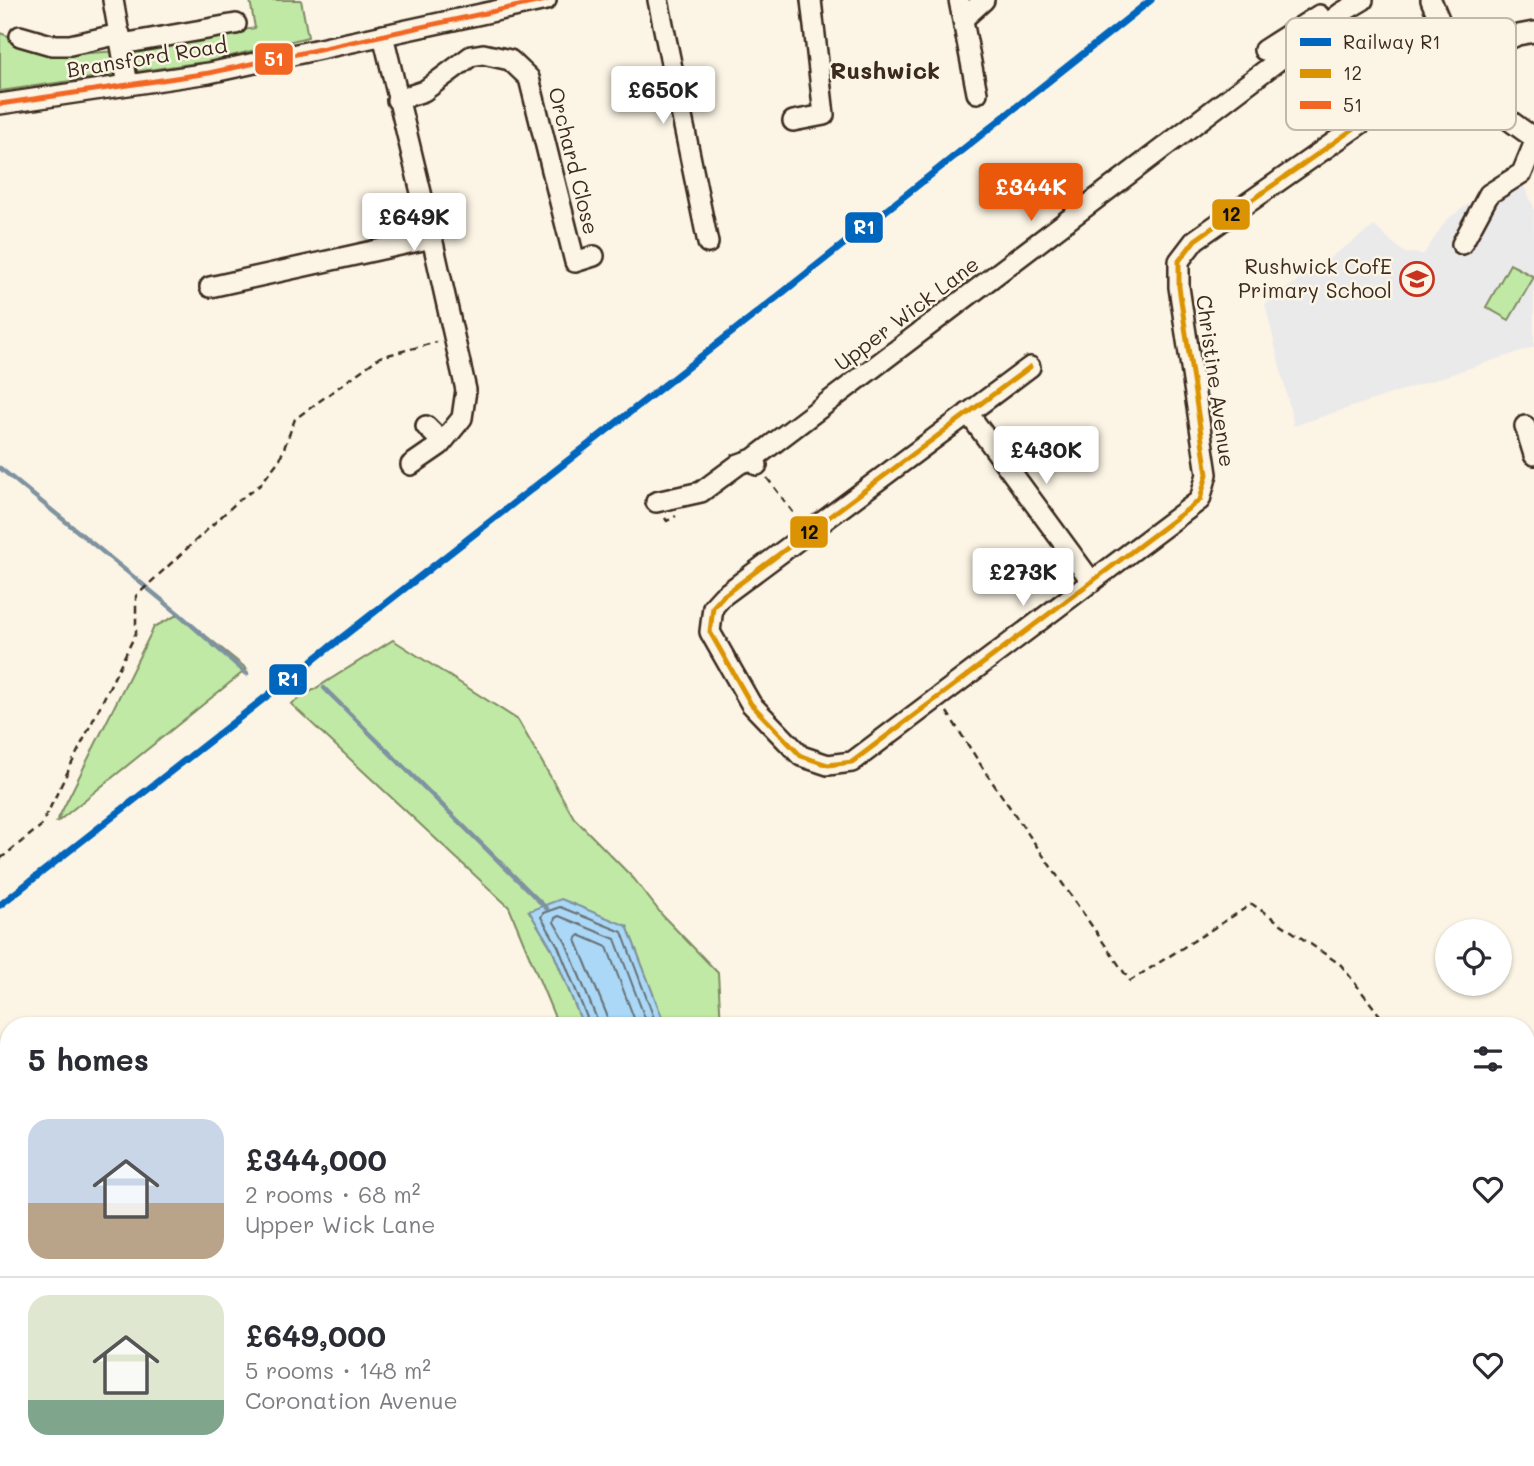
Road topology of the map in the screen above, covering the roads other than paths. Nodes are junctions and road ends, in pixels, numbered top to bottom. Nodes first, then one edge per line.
1 (113, 0) edge
2 (546, 0) edge
3 (657, 0) edge
4 (811, 0) edge
5 (984, 0) edge
6 (1363, 0) edge
7 (1431, 0) edge
8 (961, 10) edge
9 (1341, 13) junction
10 (1313, 18) edge
11 (1334, 18) edge
12 (1439, 18) edge
13 (236, 24) dead end
14 (1534, 32) edge
15 (383, 34) junction
16 (20, 36) dead end
17 (1286, 36) edge
18 (1516, 36) edge
19 (121, 39) junction
20 (1264, 50) dead end
21 (1286, 55) edge
22 (128, 85) junction
23 (977, 93) dead end
24 (397, 100) junction
25 (0, 104) edge
26 (793, 121) dead end
27 (1516, 126) edge
28 (1352, 130) edge
29 (1534, 138) edge
30 (1534, 144) edge
31 (432, 239) junction
32 (708, 243) dead end
33 (1462, 244) dead end
34 (594, 256) dead end
35 (210, 287) dead end
36 (1030, 368) dead end
37 (968, 413) junction
38 (426, 426) dead end
39 (1525, 426) dead end
40 (442, 442) junction
41 (1534, 455) edge
42 (411, 466) dead end
43 (656, 502) dead end
44 (1092, 582) junction

1 - 19 street
2 - 15 street, Bransford Road
3 - 32 street
4 - 26 street
5 - 8 street
6 - 9 street, Upper Wick Lane
7 - 12 street
8 - 23 street
9 - 10 street
9 - 11 street, Upper Wick Lane
13 - 19 street
14 - 18 street
15 - 22 street, Bransford Road
15 - 24 street
16 - 19 street
17 - 20 street
19 - 22 street
21 - 43 street, Upper Wick Lane
22 - 25 street, Bransford Road
24 - 31 street
24 - 34 street, Orchard Close
27 - 29 street
28 - 44 street, Christine Avenue
30 - 33 street
31 - 35 street
31 - 40 street
36 - 37 street, Christine Avenue
37 - 44 street
37 - 44 street, Christine Avenue
38 - 40 street
39 - 41 street
40 - 42 street

